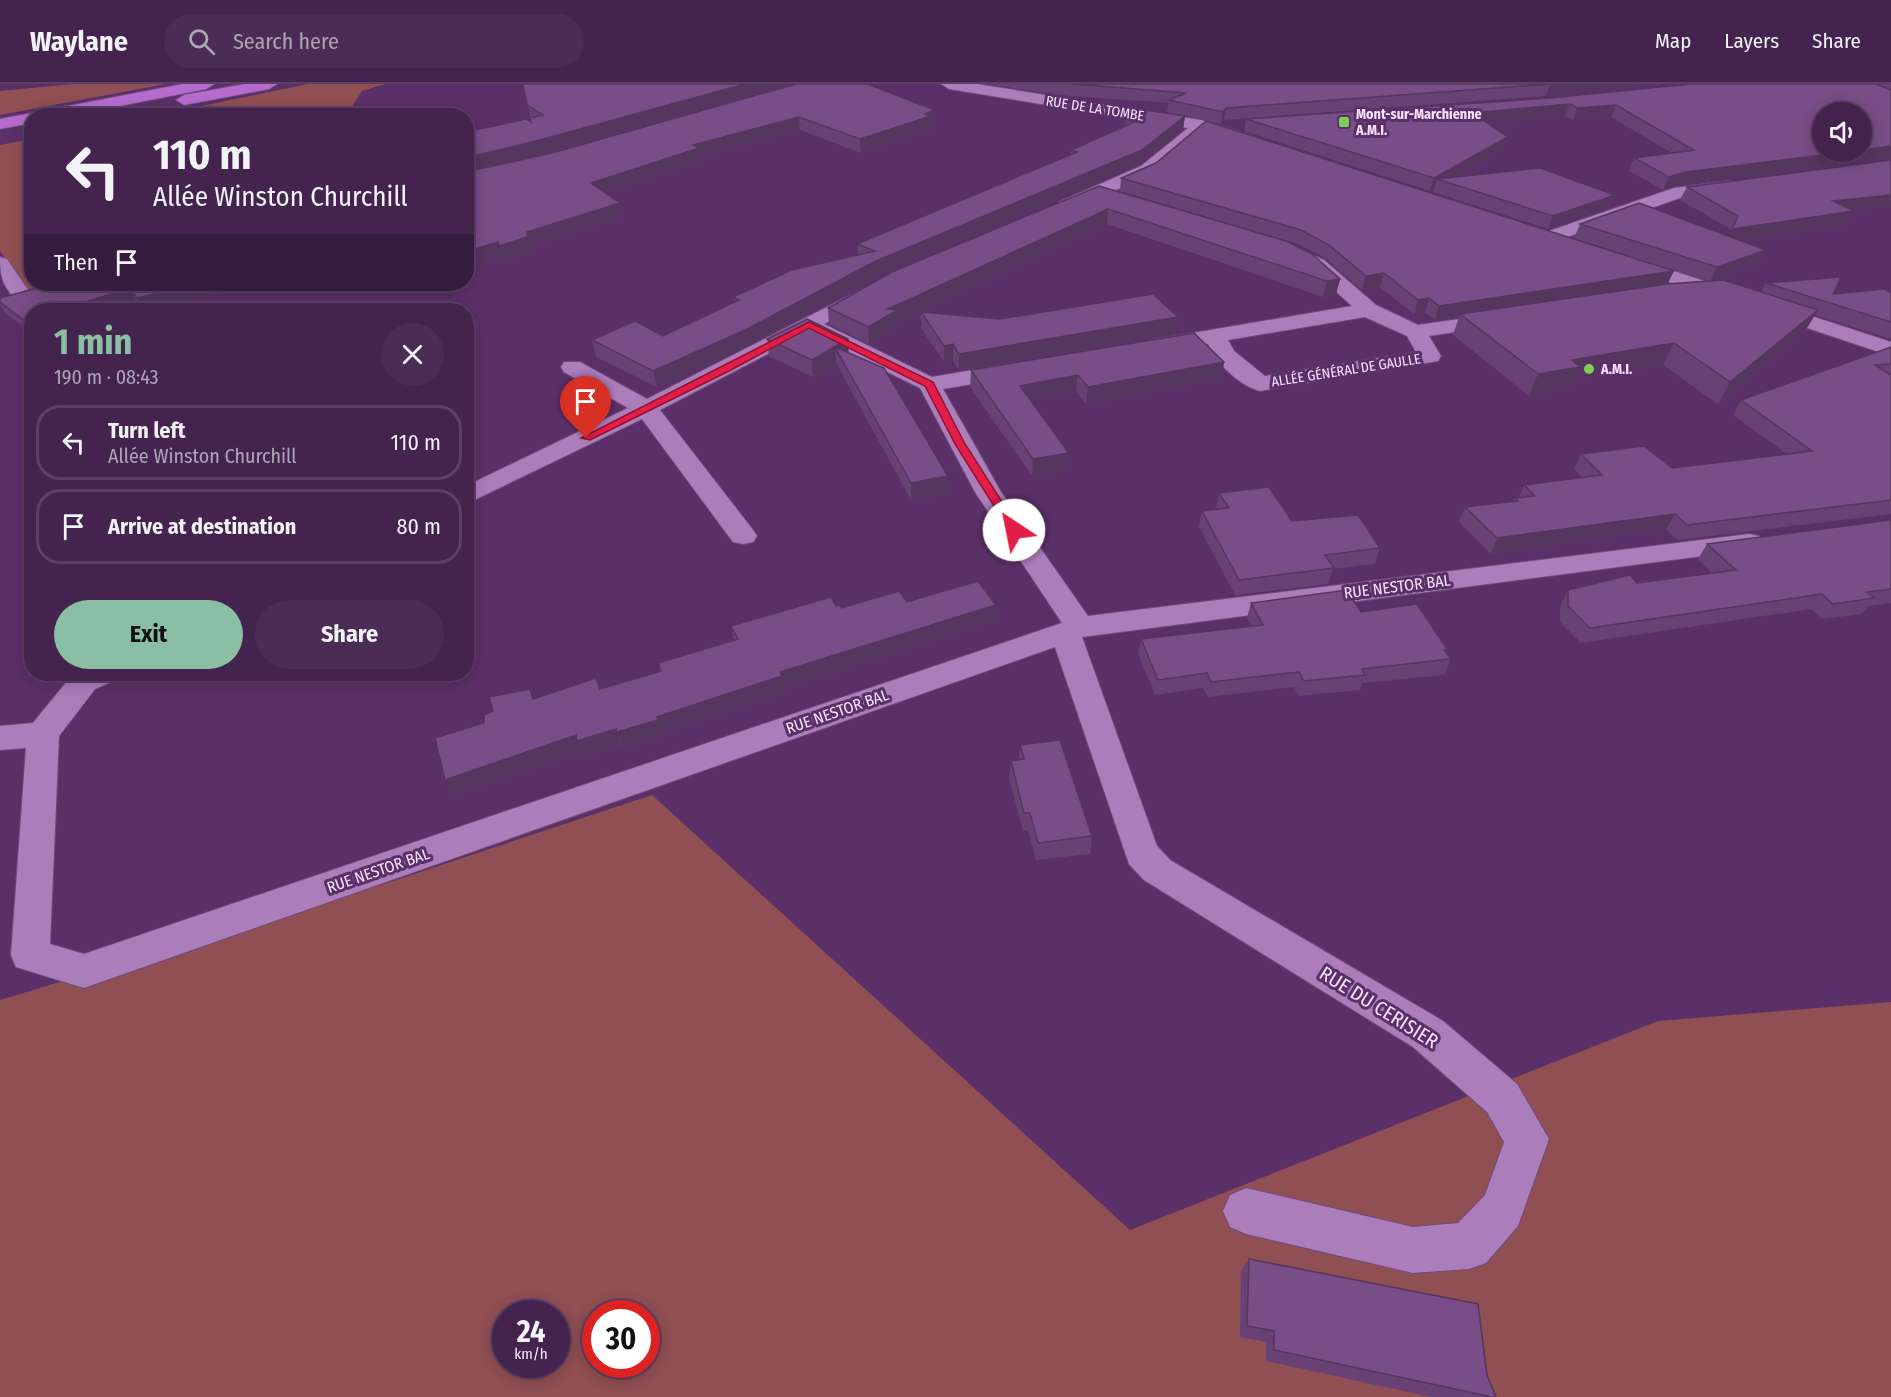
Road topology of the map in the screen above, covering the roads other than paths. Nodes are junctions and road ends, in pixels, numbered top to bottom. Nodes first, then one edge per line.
1 (206, 84) edge
2 (269, 84) edge
3 (949, 84) edge
4 (1078, 84) edge
5 (1068, 103) junction
6 (83, 108) edge
7 (146, 108) edge
8 (24, 119) edge
9 (0, 124) edge
10 (1201, 125) junction
11 (1252, 125) edge
12 (24, 132) edge
13 (0, 136) edge
14 (1257, 143) edge
15 (1750, 183) edge
16 (1097, 192) junction
17 (1130, 203) edge
18 (1044, 215) edge
19 (1579, 246) edge
20 (1290, 250) edge
21 (1609, 256) edge
22 (0, 263) edge
23 (885, 282) edge
24 (1705, 288) junction
25 (43, 291) edge
26 (1659, 295) edge
27 (23, 297) junction
28 (0, 304) edge
29 (1368, 310) junction
30 (1522, 316) edge
31 (809, 325) junction
32 (1415, 332) junction
33 (1215, 336) junction
34 (1135, 349) edge
35 (1891, 350) edge
36 (572, 366) dead end
37 (1032, 367) edge
38 (929, 384) junction
39 (646, 408) junction
40 (474, 492) edge
41 (743, 536) dead end
42 (1774, 539) edge
43 (1072, 629) junction
44 (84, 681) edge
45 (43, 734) junction
46 (0, 738) edge
47 (1246, 1211) dead end

1 - 6 highway
2 - 7 highway
3 - 5 street, RUE DE LA TOMBE
4 - 5 street
5 - 10 street, RUE DE LA TOMBE
8 - 9 highway
10 - 11 street
10 - 14 street, RUE DE LA TOMBE
10 - 16 street
12 - 13 highway
15 - 19 street
16 - 17 street
16 - 18 street
20 - 29 street
21 - 24 street
22 - 27 street
23 - 31 street
24 - 26 street
24 - 35 street
25 - 27 street
27 - 28 street
29 - 32 street
29 - 33 street
30 - 32 street, ALLÉE GÉNÉRAL DE GAULLE
31 - 38 street
31 - 39 street
32 - 33 street, ALLÉE GÉNÉRAL DE GAULLE
33 - 34 street
36 - 39 street
37 - 38 street
38 - 43 street
39 - 40 street
39 - 41 street
42 - 43 street, RUE NESTOR BAL
43 - 45 street, RUE NESTOR BAL
43 - 47 street, RUE DU CERISIER
44 - 45 street
45 - 46 street

